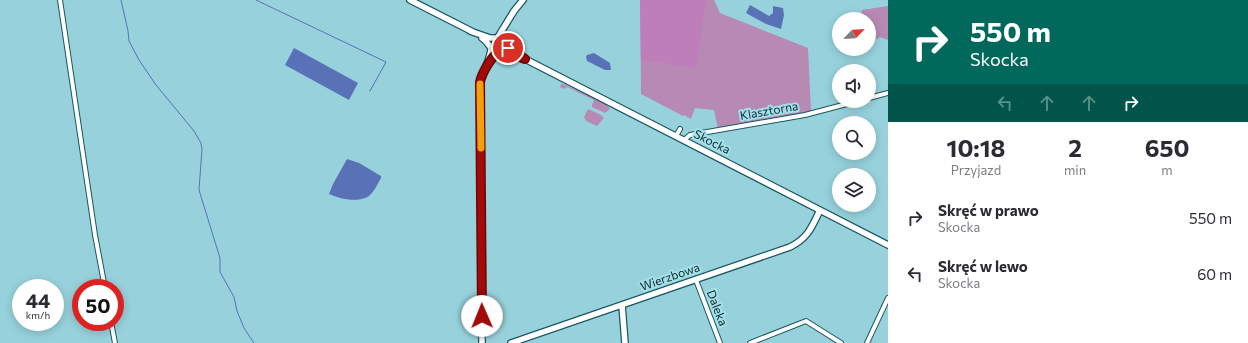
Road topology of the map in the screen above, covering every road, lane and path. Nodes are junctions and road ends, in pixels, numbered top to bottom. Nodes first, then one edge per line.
1 (60, 0) edge
2 (410, 0) edge
3 (523, 0) edge
4 (470, 31) junction
5 (500, 40) junction
6 (491, 47) junction
7 (500, 52) junction
8 (525, 59) junction
9 (482, 78) junction
10 (888, 93) edge
11 (876, 96) edge
12 (832, 108) edge
13 (680, 129) dead end
14 (676, 136) junction
15 (684, 140) junction
16 (820, 210) junction
17 (888, 245) edge
18 (103, 279) edge
19 (696, 280) junction
20 (888, 298) edge
21 (622, 305) junction
22 (113, 331) edge
23 (115, 343) edge
24 (482, 343) edge
25 (511, 343) edge
26 (625, 343) edge
27 (720, 343) edge
28 (750, 343) edge
29 (841, 343) edge
30 (868, 343) edge

1 - 18 street
2 - 4 street, Skocka
3 - 5 street
4 - 5 street, Skocka
4 - 6 street, Skocka
5 - 6 street
5 - 7 street
5 - 8 street, Skocka
6 - 7 street, Skocka
6 - 9 street
7 - 8 street, Skocka
7 - 9 street
8 - 14 street, Skocka
9 - 24 street
10 - 11 street
12 - 15 street, Klasztorna
13 - 14 street
14 - 15 street, Skocka
15 - 16 street, Skocka
16 - 17 street, Skocka
16 - 19 street, Wierzbowa
19 - 21 street, Wierzbowa
19 - 27 street, Daleka
20 - 30 street
21 - 25 street, Wierzbowa
21 - 26 street
22 - 23 street
28 - 29 street

